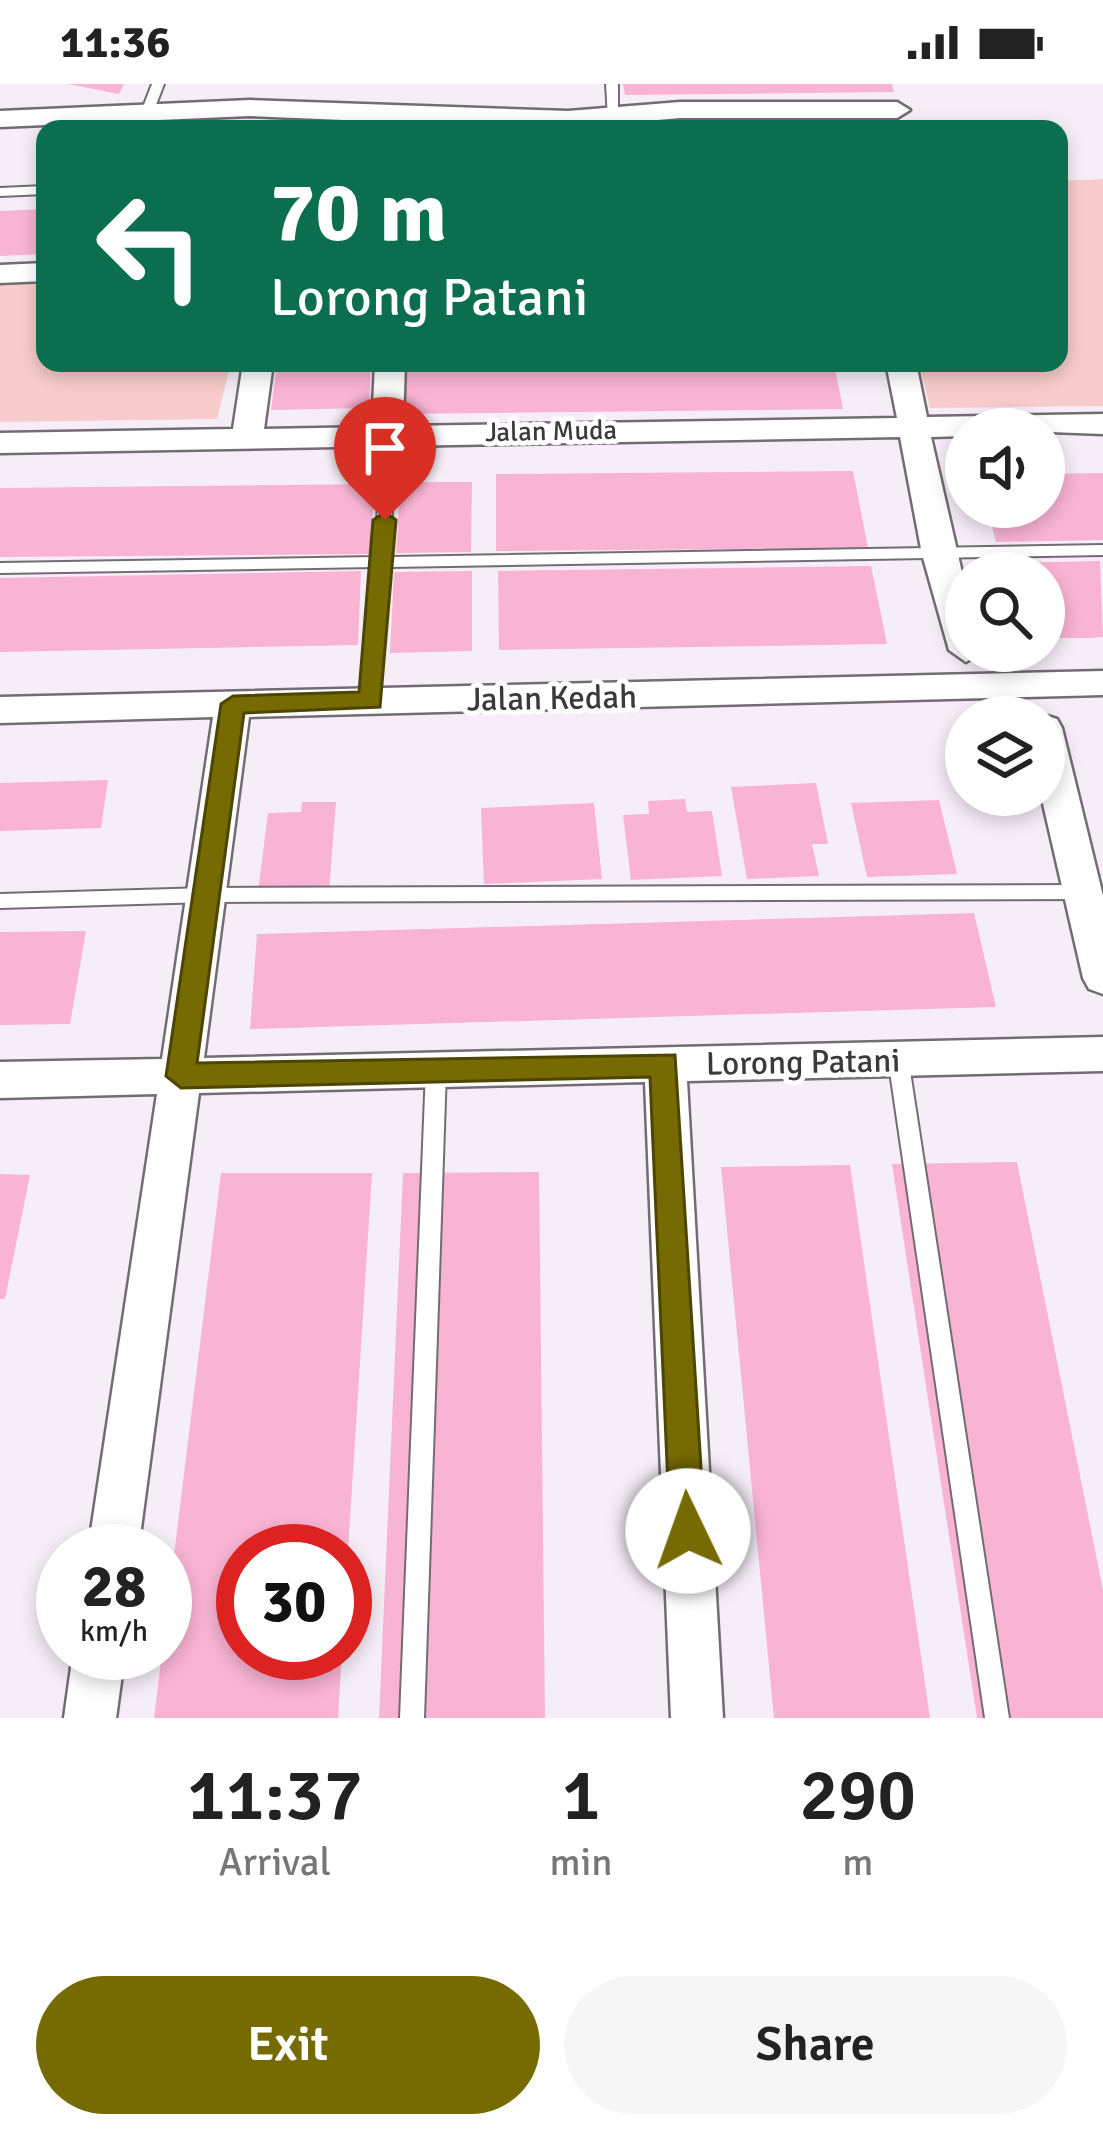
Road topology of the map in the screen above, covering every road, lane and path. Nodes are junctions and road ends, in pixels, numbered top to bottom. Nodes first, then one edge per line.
1 (158, 84) edge
2 (289, 84) edge
3 (612, 84) edge
4 (897, 110) dead end
5 (146, 115) junction
6 (614, 117) junction
7 (0, 118) edge
8 (279, 119) edge
9 (313, 120) edge
10 (594, 120) edge
11 (36, 190) edge
12 (0, 192) edge
13 (36, 272) edge
14 (0, 274) edge
15 (257, 372) edge
16 (390, 372) edge
17 (903, 372) edge
18 (1103, 424) edge
19 (916, 425) junction
20 (387, 433) junction
21 (247, 438) junction
22 (0, 443) edge
23 (1103, 550) edge
24 (939, 554) junction
25 (383, 563) junction
26 (0, 568) edge
27 (945, 576) edge
28 (945, 664) edge
29 (987, 672) edge
30 (1103, 683) edge
31 (1029, 696) edge
32 (1056, 696) edge
33 (371, 701) junction
34 (233, 704) junction
35 (0, 710) edge
36 (1065, 816) edge
37 (1083, 892) junction
38 (207, 895) junction
39 (0, 901) edge
40 (1103, 978) edge
41 (1103, 1054) edge
42 (898, 1058) junction
43 (664, 1064) junction
44 (436, 1070) junction
45 (181, 1076) junction
46 (0, 1080) edge
47 (117, 1524) edge
48 (95, 1680) edge
49 (89, 1718) edge
50 (412, 1718) edge
51 (697, 1718) edge
52 (997, 1718) edge

1 - 5 lane
2 - 8 street
3 - 6 lane
4 - 6 street
5 - 7 street
5 - 8 street
6 - 10 street
8 - 9 street
11 - 12 lane
13 - 14 street
15 - 21 street
16 - 20 street
17 - 19 street
18 - 19 street, Jalan Muda
19 - 20 street, Jalan Muda
19 - 24 street
20 - 21 street, Jalan Muda
20 - 25 lane
21 - 22 street, Jalan Muda
23 - 24 lane
24 - 25 lane
24 - 27 street
25 - 26 lane
25 - 33 lane
28 - 33 street, Jalan Kedah
29 - 31 street, Jalan Kedah
30 - 32 street, Jalan Kedah
33 - 34 street, Jalan Kedah
34 - 35 street, Jalan Kedah
34 - 38 street
36 - 37 street
37 - 38 lane
37 - 40 street
38 - 39 lane
38 - 45 street
41 - 42 street, Lorong Patani
42 - 43 street, Lorong Patani
42 - 52 lane
43 - 44 street, Lorong Patani
43 - 51 street
44 - 45 street, Lorong Patani
44 - 50 lane
45 - 46 street, Lorong Patani
45 - 47 street
48 - 49 street

